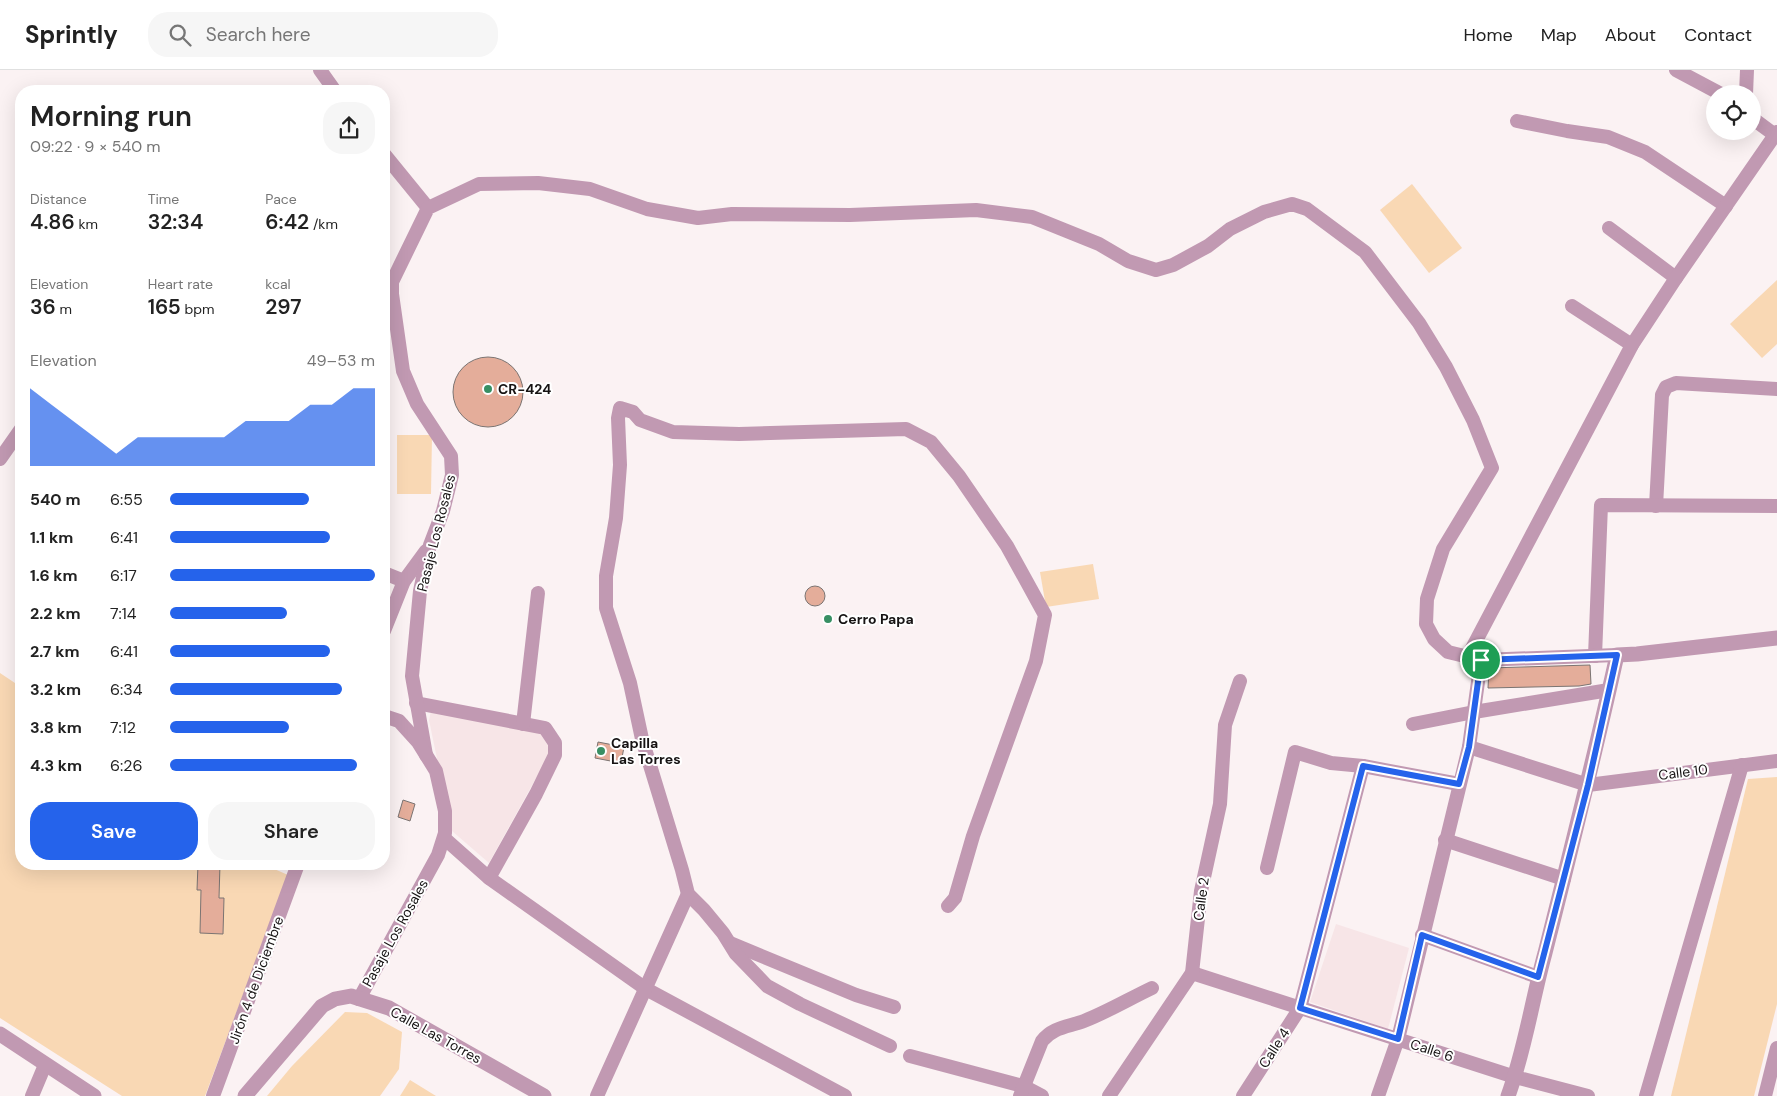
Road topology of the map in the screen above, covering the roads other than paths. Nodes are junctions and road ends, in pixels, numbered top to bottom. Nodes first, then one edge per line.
1 (320, 70) edge
2 (1676, 70) edge
3 (1747, 70) edge
4 (331, 85) edge
5 (1746, 85) edge
6 (1706, 86) edge
7 (1517, 121) dead end
8 (1761, 124) edge
9 (1776, 134) edge
10 (390, 161) edge
11 (1726, 206) junction
12 (428, 208) junction
13 (1609, 228) dead end
14 (1676, 278) junction
15 (1572, 306) dead end
16 (1632, 345) junction
17 (1777, 389) edge
18 (15, 436) edge
19 (1, 454) edge
20 (1656, 506) junction
21 (1777, 506) edge
22 (430, 545) junction
23 (390, 575) edge
24 (404, 581) junction
25 (538, 593) dead end
26 (390, 616) edge
27 (1777, 638) edge
28 (1617, 655) junction
29 (1595, 656) junction
30 (1474, 658) junction
31 (1240, 681) dead end
32 (1609, 690) junction
33 (416, 703) junction
34 (1474, 712) junction
35 (390, 718) edge
36 (522, 724) junction
37 (1413, 724) dead end
38 (1469, 747) junction
39 (426, 754) junction
40 (1777, 760) edge
41 (1742, 765) junction
42 (1363, 766) junction
43 (1459, 784) junction
44 (1588, 785) junction
45 (444, 838) junction
46 (1445, 840) junction
47 (1267, 868) dead end
48 (296, 870) edge
49 (489, 878) junction
50 (1564, 879) junction
51 (688, 894) junction
52 (948, 906) dead end
53 (1422, 935) junction
54 (730, 943) junction
55 (1192, 973) junction
56 (1538, 977) junction
57 (1152, 988) dead end
58 (646, 989) junction
59 (359, 999) junction
60 (894, 1008) dead end
61 (1300, 1008) junction
62 (0, 1034) edge
63 (1398, 1039) junction
64 (890, 1046) dead end
65 (1777, 1048) edge
66 (910, 1056) dead end
67 (45, 1065) junction
68 (1515, 1077) junction
69 (1021, 1091) edge
70 (32, 1096) edge
71 (94, 1096) edge
72 (214, 1096) edge
73 (244, 1096) edge
74 (543, 1096) edge
75 (597, 1096) edge
76 (845, 1096) edge
77 (1042, 1096) edge
78 (1109, 1096) edge
79 (1243, 1096) edge
80 (1378, 1096) edge
81 (1508, 1096) edge
82 (1588, 1096) edge
83 (1646, 1096) edge
84 (1765, 1096) edge

1 - 4 street
2 - 6 street
3 - 5 street
7 - 11 street
8 - 9 street
9 - 11 street
10 - 12 street
11 - 14 street
12 - 22 street, Pasaje Los Rosales
12 - 30 street
13 - 14 street
14 - 16 street
15 - 16 street
16 - 30 street
17 - 20 street
18 - 19 street
20 - 21 street
20 - 29 street
22 - 24 street
22 - 33 street, Pasaje Los Rosales
23 - 24 street
24 - 26 street
25 - 36 street
27 - 28 street
28 - 29 street
28 - 32 street
29 - 30 street
30 - 34 street
31 - 55 street, Calle 2
32 - 34 street
32 - 44 street
33 - 36 street
33 - 39 street, Pasaje Los Rosales
34 - 37 street
34 - 38 street
35 - 39 street, Pasaje Los Rosales
36 - 49 street
38 - 43 street
38 - 44 street
39 - 45 street, Pasaje Los Rosales
40 - 41 street, Calle 10
41 - 44 street, Calle 10
41 - 83 street
42 - 43 street
42 - 47 street
42 - 61 street, Calle 4
43 - 46 street
44 - 50 street
45 - 49 street
45 - 59 street, Pasaje Los Rosales
46 - 50 street
46 - 53 street
48 - 72 street, Jirón 4 de Diciembre
49 - 58 street
50 - 56 street
51 - 52 street
51 - 54 street
51 - 58 street
53 - 56 street
53 - 63 street
54 - 60 street
54 - 64 street
55 - 61 street, Calle 6
55 - 78 street, Calle 2
56 - 68 street
57 - 69 street
58 - 75 street
58 - 76 street
59 - 73 street, Calle Las Torres
59 - 74 street, Calle Las Torres
61 - 63 street, Calle 6
61 - 79 street, Calle 4
62 - 67 street
63 - 68 street, Calle 6
63 - 80 street
65 - 84 street
66 - 69 street
67 - 70 street
67 - 71 street
68 - 81 street
68 - 82 street, Calle 6
69 - 77 street

